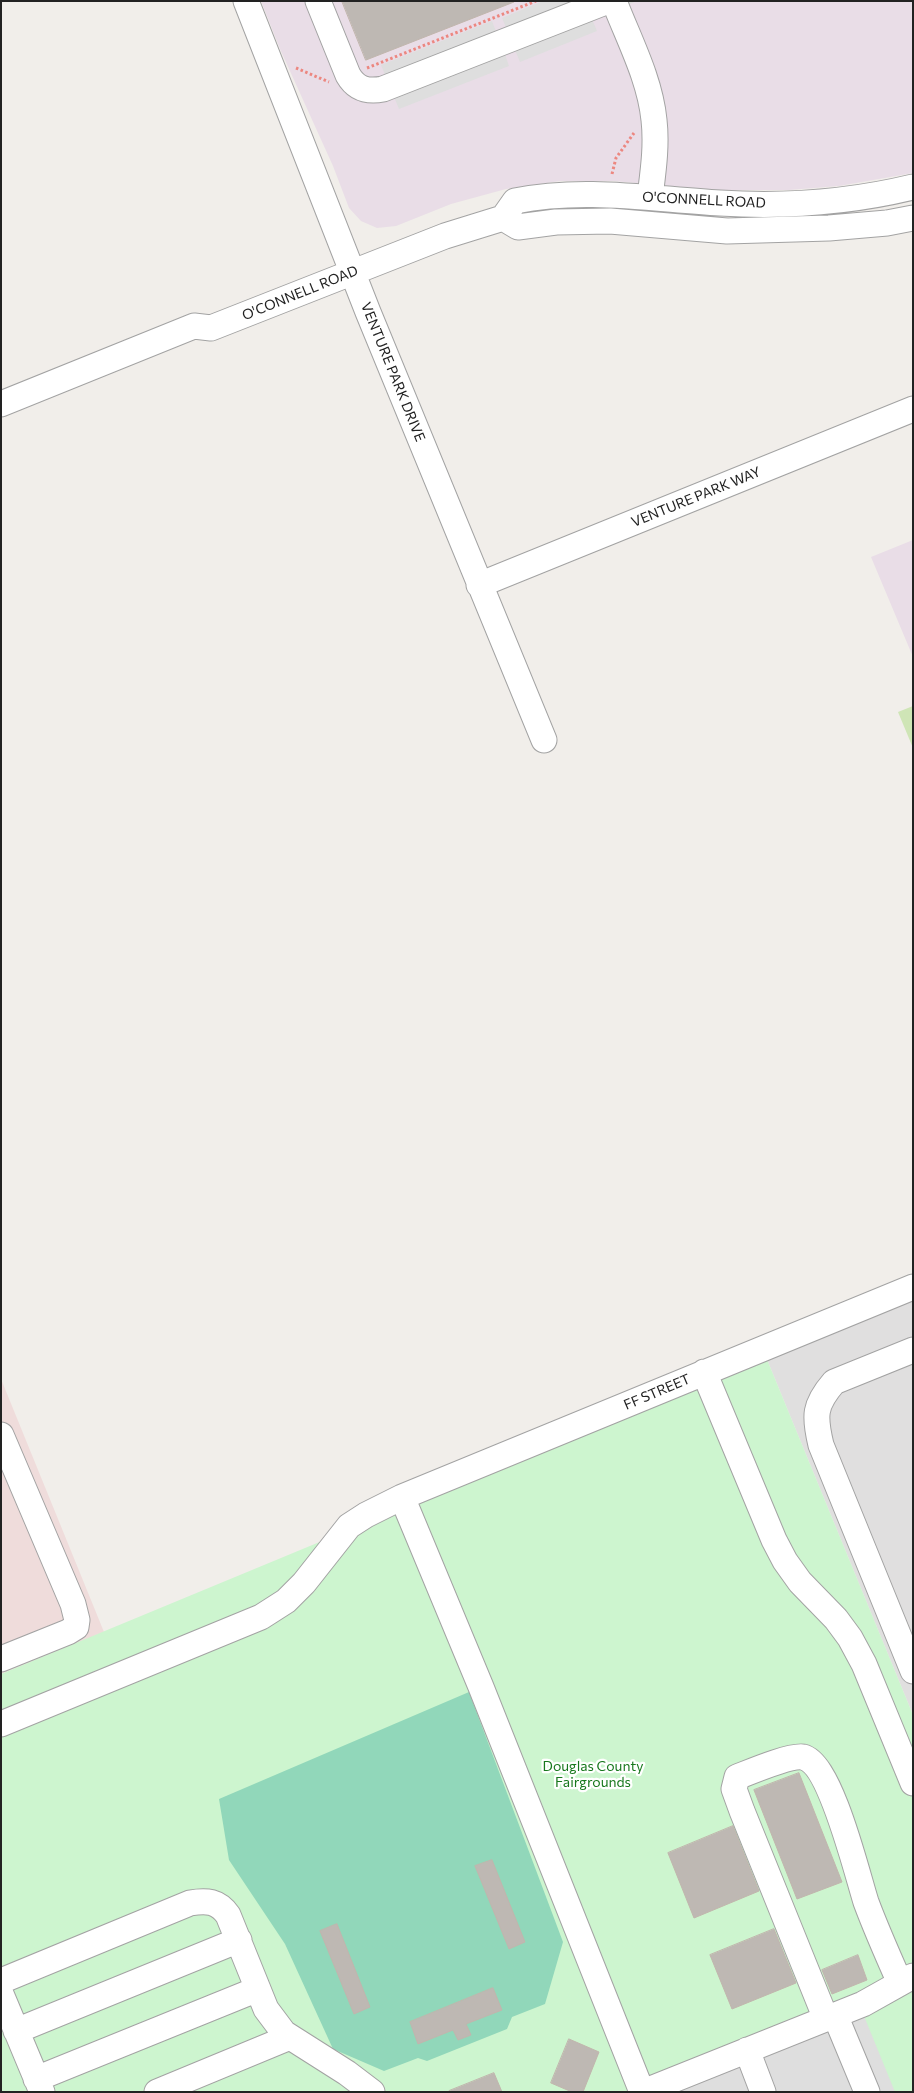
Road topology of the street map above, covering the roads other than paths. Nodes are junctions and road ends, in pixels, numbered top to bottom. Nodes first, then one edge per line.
1 (246, 1) edge
2 (318, 1) edge
3 (608, 1) edge
4 (614, 1) edge
5 (913, 187) edge
6 (650, 197) junction
7 (503, 218) junction
8 (913, 218) edge
9 (352, 272) junction
10 (211, 328) junction
11 (1, 404) edge
12 (913, 409) edge
13 (1, 422) edge
14 (480, 584) junction
15 (544, 740) dead end
16 (913, 1287) edge
17 (913, 1350) edge
18 (704, 1372) junction
19 (1, 1435) edge
20 (402, 1497) junction
21 (1, 1660) edge
22 (913, 1671) edge
23 (1, 1724) edge
24 (913, 1783) edge
25 (239, 1940) junction
26 (906, 1980) edge
27 (1, 1981) edge
28 (258, 1988) junction
29 (1, 1994) edge
30 (831, 2017) junction
31 (16, 2031) junction
32 (290, 2037) junction
33 (747, 2050) junction
34 (39, 2085) edge
35 (157, 2092) edge
36 (372, 2092) edge
37 (642, 2092) edge
38 (764, 2092) edge
39 (867, 2092) edge

1 - 9 street, VENTURE PARK DRIVE
2 - 3 street
4 - 6 street
5 - 6 street, O'CONNELL ROAD
6 - 7 street, O'CONNELL ROAD
7 - 8 street, O'CONNELL ROAD
7 - 9 street, O'CONNELL ROAD
9 - 10 street, O'CONNELL ROAD
9 - 14 street, VENTURE PARK DRIVE
10 - 11 street, O'CONNELL ROAD
10 - 13 street, O'CONNELL ROAD
12 - 14 street, VENTURE PARK WAY
14 - 15 street, VENTURE PARK DRIVE
16 - 18 street, FF STREET
17 - 22 street
18 - 20 street, FF STREET
18 - 24 street
19 - 21 street
20 - 23 street, FF STREET
20 - 37 street
25 - 27 street
25 - 28 street
25 - 31 street
26 - 30 street
26 - 30 street
28 - 32 street
28 - 34 street
29 - 31 street
30 - 33 street
30 - 39 street
31 - 34 street
32 - 35 street
32 - 36 street
33 - 37 street
33 - 38 street

